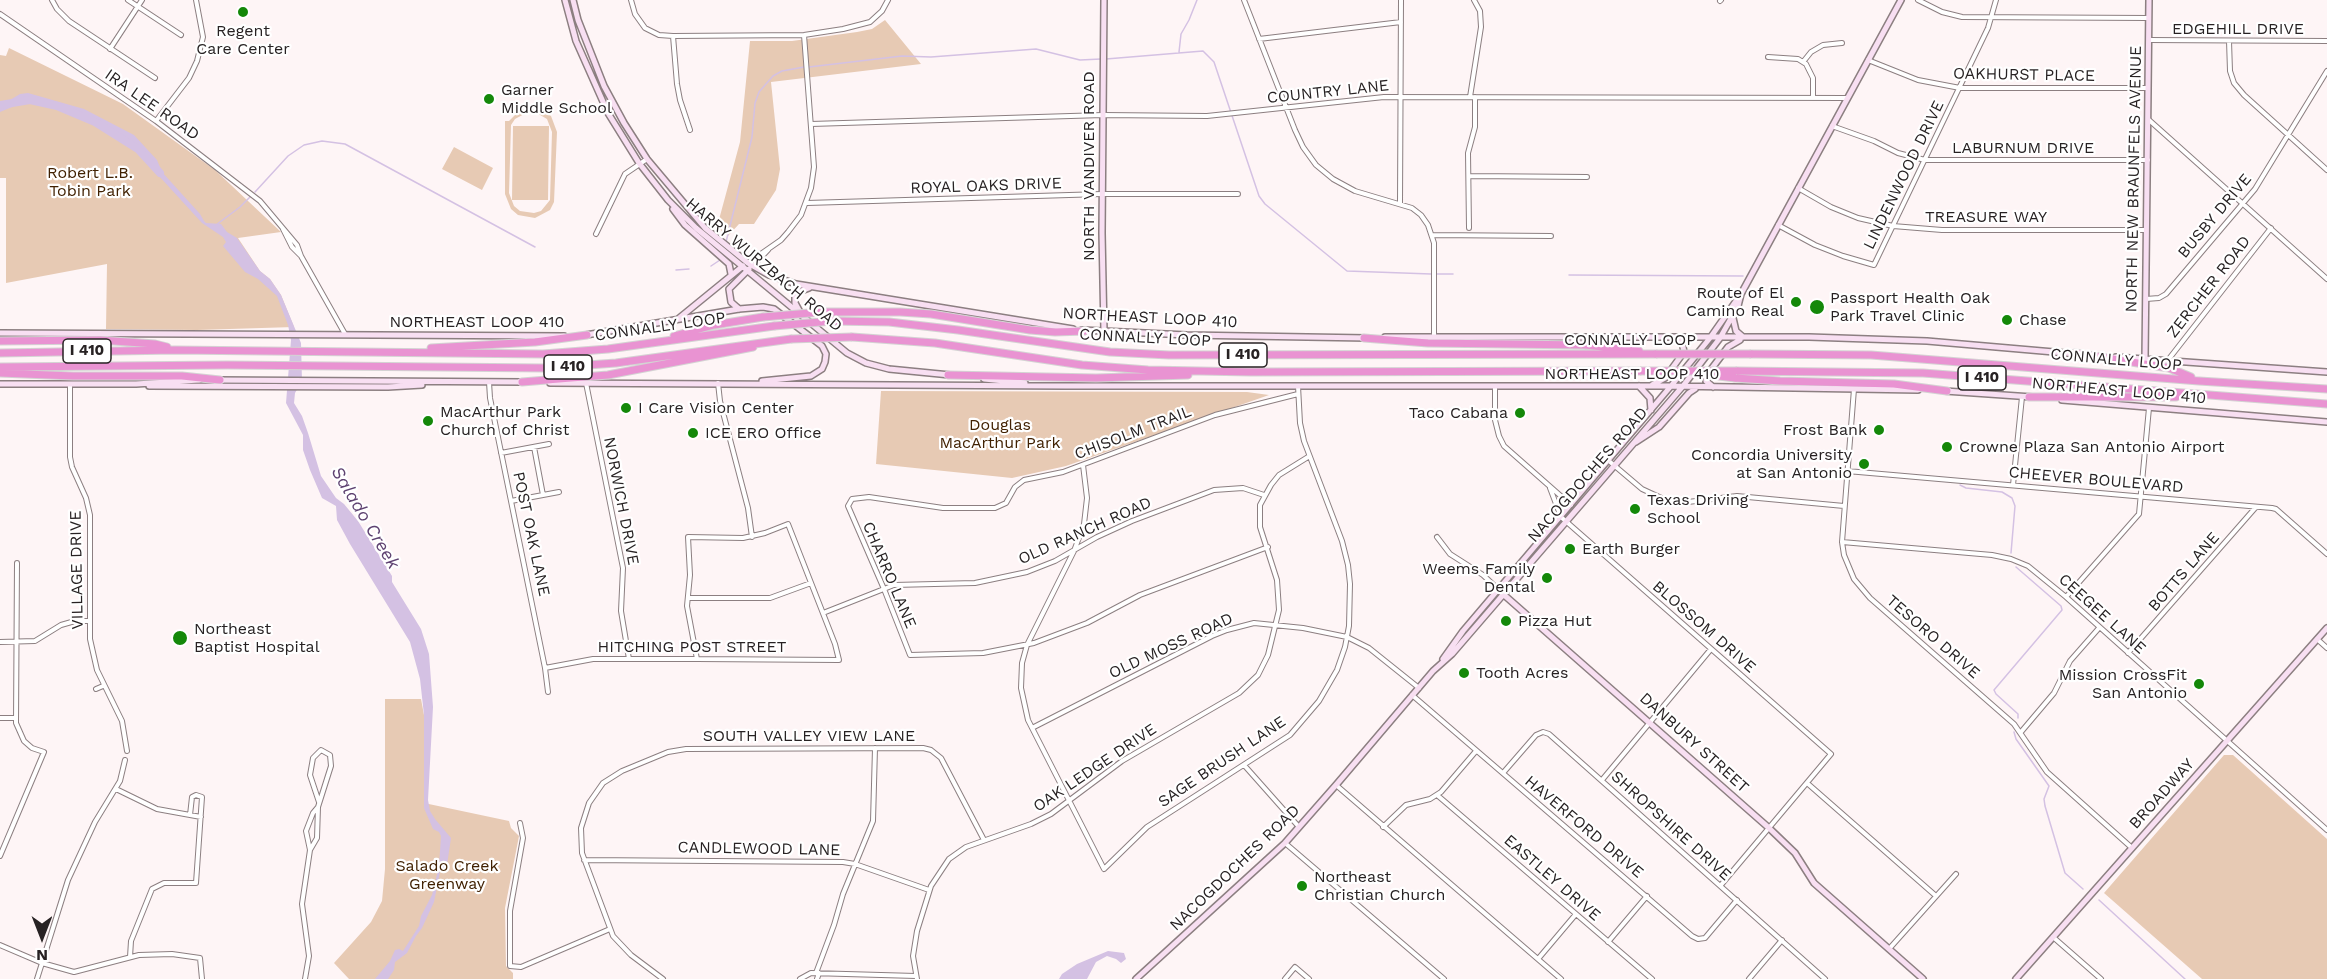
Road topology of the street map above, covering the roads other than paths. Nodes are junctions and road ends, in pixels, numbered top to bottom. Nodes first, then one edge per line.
1 (52, 0) edge
2 (128, 0) edge
3 (142, 0) edge
4 (196, 0) edge
5 (573, 0) edge
6 (631, 0) edge
7 (888, 0) edge
8 (1104, 0) edge
9 (1244, 0) edge
10 (1401, 0) edge
11 (1474, 0) edge
12 (1901, 0) edge
13 (1918, 0) edge
14 (1996, 0) edge
15 (2149, 0) edge
16 (565, 1) edge
17 (138, 7) junction
18 (0, 14) edge
19 (1992, 18) junction
20 (2148, 18) junction
21 (1401, 22) junction
22 (181, 35) dead end
23 (804, 35) junction
24 (674, 36) junction
25 (1259, 39) junction
26 (2149, 40) junction
27 (2229, 41) junction
28 (2327, 41) edge
29 (1842, 43) dead end
30 (110, 49) junction
31 (1768, 57) dead end
32 (1868, 60) junction
33 (1803, 62) junction
34 (2327, 71) edge
35 (155, 78) dead end
36 (603, 86) junction
37 (1960, 88) junction
38 (2149, 88) junction
39 (597, 90) junction
40 (1401, 97) junction
41 (1472, 97) junction
42 (1813, 98) junction
43 (1847, 98) junction
44 (1286, 107) junction
45 (1102, 115) junction
46 (2149, 120) junction
47 (156, 121) junction
48 (811, 124) junction
49 (1832, 126) junction
50 (690, 130) dead end
51 (2289, 135) junction
52 (647, 159) junction
53 (1925, 160) junction
54 (2148, 160) junction
55 (639, 163) junction
56 (2327, 170) edge
57 (1469, 176) junction
58 (1587, 177) dead end
59 (1798, 188) junction
60 (1102, 194) junction
61 (1238, 194) dead end
62 (668, 200) junction
63 (807, 203) junction
64 (1401, 203) junction
65 (2243, 204) junction
66 (1778, 225) junction
67 (1893, 226) junction
68 (1469, 228) dead end
69 (2271, 228) junction
70 (2147, 230) junction
71 (596, 234) dead end
72 (1432, 235) junction
73 (1551, 236) dead end
74 (747, 267) junction
75 (731, 274) junction
76 (2327, 279) edge
77 (813, 287) junction
78 (1741, 294) junction
79 (2146, 299) junction
80 (739, 309) junction
81 (1733, 315) junction
82 (803, 318) junction
83 (677, 320) junction
84 (1085, 331) junction
85 (1104, 332) junction
86 (0, 333) edge
87 (345, 334) junction
88 (587, 335) junction
89 (1434, 337) junction
90 (1364, 338) junction
91 (1677, 338) junction
92 (1710, 338) junction
93 (1720, 338) junction
94 (1745, 338) junction
95 (791, 339) junction
96 (0, 340) edge
97 (642, 344) junction
98 (175, 350) junction
99 (396, 352) junction
100 (0, 353) edge
101 (2075, 353) junction
102 (1656, 354) junction
103 (2145, 359) junction
104 (2167, 361) junction
105 (0, 367) edge
106 (0, 372) edge
107 (1251, 372) junction
108 (2327, 372) edge
109 (1736, 374) junction
110 (948, 375) junction
111 (220, 380) junction
112 (2199, 381) junction
113 (489, 382) junction
114 (522, 382) junction
115 (70, 383) junction
116 (441, 383) junction
117 (586, 383) junction
118 (0, 384) edge
119 (122, 384) junction
120 (718, 384) junction
121 (739, 384) junction
122 (1066, 386) junction
123 (1298, 386) junction
124 (1495, 386) junction
125 (1639, 386) junction
126 (1647, 386) junction
127 (1671, 386) junction
128 (1683, 386) junction
129 (1700, 388) junction
130 (1716, 388) junction
131 (1854, 389) junction
132 (2327, 389) edge
133 (1947, 391) junction
134 (1298, 394) junction
135 (2025, 397) junction
136 (2227, 397) junction
137 (2327, 404) edge
138 (2150, 408) junction
139 (1650, 411) junction
140 (2327, 422) edge
141 (549, 444) dead end
142 (1632, 444) junction
143 (534, 447) junction
144 (501, 453) junction
145 (1308, 457) junction
146 (1609, 461) junction
147 (1083, 465) junction
148 (1615, 465) junction
149 (1847, 471) junction
150 (2013, 485) junction
151 (1550, 488) junction
152 (559, 492) dead end
153 (543, 495) junction
154 (1264, 495) junction
155 (2141, 496) junction
156 (511, 501) junction
157 (1571, 505) junction
158 (848, 506) joint
159 (1844, 506) junction
160 (2257, 507) junction
161 (1563, 519) junction
162 (752, 537) junction
163 (1437, 537) dead end
164 (1842, 542) junction
165 (1268, 547) junction
166 (1074, 551) junction
167 (2327, 554) edge
168 (16, 563) dead end
169 (811, 583) junction
170 (885, 589) junction
171 (1498, 589) junction
172 (1503, 594) junction
173 (2066, 597) junction
174 (688, 598) junction
175 (823, 613) junction
176 (89, 621) junction
177 (1276, 625) junction
178 (2327, 627) edge
179 (2099, 628) junction
180 (1347, 637) junction
181 (2317, 639) junction
182 (0, 642) edge
183 (17, 643) junction
184 (1027, 645) junction
185 (2327, 648) edge
186 (1711, 649) junction
187 (2128, 653) junction
188 (629, 659) junction
189 (697, 659) junction
190 (1441, 663) junction
191 (545, 668) junction
192 (103, 686) junction
193 (1419, 688) junction
194 (96, 689) dead end
195 (548, 692) dead end
196 (1413, 695) junction
197 (0, 718) edge
198 (16, 718) junction
199 (1650, 721) junction
200 (1032, 728) junction
201 (2021, 732) junction
202 (2227, 741) junction
203 (875, 748) junction
204 (127, 751) dead end
205 (1476, 751) junction
206 (125, 760) dead end
207 (1244, 765) junction
208 (1503, 773) junction
209 (1602, 780) junction
210 (1808, 783) junction
211 (1336, 786) junction
212 (116, 789) junction
213 (1437, 795) junction
214 (1069, 801) junction
215 (319, 802) junction
216 (318, 807) junction
217 (190, 815) junction
218 (201, 817) junction
219 (520, 823) dead end
220 (1299, 827) junction
221 (1383, 827) junction
222 (1769, 828) junction
223 (2327, 830) edge
224 (984, 840) junction
225 (1285, 843) junction
226 (2132, 848) junction
227 (1, 849) edge
228 (310, 850) junction
229 (0, 856) edge
230 (584, 860) junction
231 (855, 864) junction
232 (1956, 874) dead end
233 (1720, 885) junction
234 (929, 890) junction
235 (1647, 896) junction
236 (1936, 896) junction
237 (1737, 900) junction
238 (1576, 914) junction
239 (610, 929) junction
240 (2053, 937) junction
241 (1782, 940) junction
242 (1608, 942) junction
243 (0, 945) edge
244 (1889, 949) junction
245 (130, 957) junction
246 (1538, 959) junction
247 (42, 963) junction
248 (816, 973) junction
249 (917, 977) edge
250 (37, 979) edge
251 (202, 979) edge
252 (304, 979) edge
253 (663, 979) edge
254 (800, 979) edge
255 (817, 979) edge
256 (1136, 979) edge
257 (1285, 979) edge
258 (1309, 979) edge
259 (1444, 979) edge
260 (1561, 979) edge
261 (1652, 979) edge
262 (1749, 979) edge
263 (1826, 979) edge
264 (1923, 979) edge
265 (2016, 979) edge
266 (2101, 979) edge

1 - 30 street
2 - 17 street
3 - 17 street
4 - 47 street
5 - 16 street
5 - 36 main road, HARRY WURZBACH ROAD
6 - 24 street
7 - 23 street
8 - 45 main road, NORTH VANDIVER ROAD
9 - 25 street
10 - 21 street
11 - 41 street
12 - 32 main road, NACOGDOCHES ROAD
13 - 19 street
14 - 19 street, LINDENWOOD DRIVE
15 - 20 main road, NORTH NEW BRAUNFELS AVENUE
16 - 39 main road, HARRY WURZBACH ROAD
17 - 22 street
17 - 30 street
18 - 47 street, IRA LEE ROAD
19 - 20 street
19 - 37 street, LINDENWOOD DRIVE
20 - 26 main road, NORTH NEW BRAUNFELS AVENUE
21 - 25 street
21 - 40 street
23 - 24 street
23 - 48 street
24 - 50 street
25 - 44 street
26 - 27 street, EDGEHILL DRIVE
26 - 38 main road, NORTH NEW BRAUNFELS AVENUE
27 - 28 street, EDGEHILL DRIVE
27 - 51 street
29 - 33 street
30 - 35 street
31 - 33 street
32 - 37 street, OAKHURST PLACE
32 - 43 main road, NACOGDOCHES ROAD
33 - 42 street
34 - 51 street, BUSBY DRIVE
36 - 39 street
36 - 52 main road, HARRY WURZBACH ROAD
37 - 38 street, OAKHURST PLACE
37 - 53 street, LINDENWOOD DRIVE
38 - 46 main road, NORTH NEW BRAUNFELS AVENUE
39 - 55 main road, HARRY WURZBACH ROAD
40 - 41 street, COUNTRY LANE
40 - 44 street, COUNTRY LANE
40 - 64 street
41 - 42 street, COUNTRY LANE
41 - 57 street
42 - 43 street, COUNTRY LANE
43 - 49 main road, NACOGDOCHES ROAD
44 - 45 street, COUNTRY LANE
44 - 64 street
45 - 48 street, COUNTRY LANE
45 - 60 main road, NORTH VANDIVER ROAD
46 - 54 main road, NORTH NEW BRAUNFELS AVENUE
46 - 65 street
47 - 87 street, IRA LEE ROAD
48 - 63 street
49 - 53 street, LABURNUM DRIVE
49 - 59 main road, NACOGDOCHES ROAD
51 - 56 street
51 - 65 street, BUSBY DRIVE
52 - 55 street
52 - 74 main road, HARRY WURZBACH ROAD
53 - 54 street, LABURNUM DRIVE
53 - 67 street, LINDENWOOD DRIVE
54 - 70 main road, NORTH NEW BRAUNFELS AVENUE
55 - 62 main road, HARRY WURZBACH ROAD
55 - 71 street
57 - 58 street
57 - 68 street
59 - 66 main road, NACOGDOCHES ROAD
59 - 67 street, TREASURE WAY
60 - 61 street, ROYAL OAKS DRIVE
60 - 63 street, ROYAL OAKS DRIVE
60 - 85 main road, NORTH VANDIVER ROAD
62 - 74 main road, HARRY WURZBACH ROAD
62 - 75 main road
63 - 74 street
64 - 72 street
65 - 69 street
65 - 79 street, BUSBY DRIVE
66 - 67 street, LINDENWOOD DRIVE
66 - 78 main road, NACOGDOCHES ROAD
67 - 70 street, TREASURE WAY
69 - 76 street
69 - 104 street, ZERCHER ROAD
70 - 79 main road, NORTH NEW BRAUNFELS AVENUE
72 - 73 street
72 - 89 street
74 - 75 main road
74 - 77 main road, NORTHEAST LOOP 410
74 - 80 main road
74 - 82 main road, HARRY WURZBACH ROAD
75 - 83 main road
77 - 82 main road
77 - 84 main road, NORTHEAST LOOP 410
78 - 81 main road, NACOGDOCHES ROAD
78 - 92 main road, NACOGDOCHES ROAD
79 - 103 main road, NORTH NEW BRAUNFELS AVENUE
80 - 83 main road, NORTHEAST LOOP 410
80 - 121 main road, NORTHEAST LOOP 410
81 - 93 main road, NACOGDOCHES ROAD
81 - 94 main road
82 - 110 main road, HARRY WURZBACH ROAD
83 - 88 main road, NORTHEAST LOOP 410
84 - 85 main road, NORTHEAST LOOP 410
84 - 97 highway, bridge
85 - 90 main road, NORTHEAST LOOP 410
86 - 87 main road, NORTHEAST LOOP 410
87 - 88 main road, NORTHEAST LOOP 410
88 - 99 highway
89 - 90 main road, NORTHEAST LOOP 410
89 - 91 main road, NORTHEAST LOOP 410
90 - 102 highway
91 - 92 main road, NORTHEAST LOOP 410
91 - 126 main road
92 - 93 main road, NORTHEAST LOOP 410
92 - 127 main road, NACOGDOCHES ROAD
93 - 94 main road, NORTHEAST LOOP 410
93 - 128 main road, NACOGDOCHES ROAD
94 - 101 main road, NORTHEAST LOOP 410
94 - 130 main road
95 - 105 highway, CONNALLY LOOP / I 410
95 - 107 highway, CONNALLY LOOP / I 410, bridge
95 - 114 highway
96 - 98 highway
97 - 99 highway, CONNALLY LOOP / I 410
97 - 102 highway, CONNALLY LOOP / I 410, bridge
98 - 99 highway, CONNALLY LOOP / I 410
98 - 100 highway, CONNALLY LOOP / I 410
101 - 103 main road, NORTHEAST LOOP 410
101 - 112 highway
102 - 112 highway, CONNALLY LOOP / I 410, bridge
103 - 104 main road, NORTHEAST LOOP 410
104 - 108 main road, NORTHEAST LOOP 410
106 - 111 highway
107 - 109 highway, CONNALLY LOOP / I 410, bridge
107 - 110 highway
109 - 133 highway
109 - 136 highway, CONNALLY LOOP / I 410
110 - 122 main road, HARRY WURZBACH ROAD
111 - 116 main road, NORTHEAST LOOP 410
111 - 119 main road, NORTHEAST LOOP 410
112 - 132 highway, CONNALLY LOOP / I 410
113 - 114 main road, NORTHEAST LOOP 410
113 - 116 main road, NORTHEAST LOOP 410
113 - 144 street, POST OAK LANE
114 - 117 main road, NORTHEAST LOOP 410
115 - 118 main road, NORTHEAST LOOP 410
115 - 119 main road, NORTHEAST LOOP 410
115 - 176 street, VILLAGE DRIVE
116 - 119 main road
117 - 120 main road, NORTHEAST LOOP 410
117 - 188 street, NORWICH DRIVE
120 - 121 main road, NORTHEAST LOOP 410
120 - 162 street
121 - 122 main road, NORTHEAST LOOP 410
122 - 123 main road, NORTHEAST LOOP 410
123 - 124 main road, NORTHEAST LOOP 410
123 - 134 street, SAGE BRUSH LANE
124 - 125 main road, NORTHEAST LOOP 410
124 - 151 street
125 - 126 main road, NORTHEAST LOOP 410
125 - 139 main road
126 - 127 main road, NORTHEAST LOOP 410
127 - 128 main road, NORTHEAST LOOP 410
127 - 139 main road, NACOGDOCHES ROAD
128 - 129 main road, NORTHEAST LOOP 410
128 - 142 main road, NACOGDOCHES ROAD
129 - 130 main road, NORTHEAST LOOP 410
129 - 142 main road
130 - 131 main road, NORTHEAST LOOP 410
131 - 133 main road, NORTHEAST LOOP 410
131 - 149 street, TESORO DRIVE
133 - 135 main road, NORTHEAST LOOP 410
134 - 145 street, SAGE BRUSH LANE
134 - 147 street, CHISOLM TRAIL
135 - 136 highway
135 - 138 main road, NORTHEAST LOOP 410
135 - 150 street
136 - 137 highway, CONNALLY LOOP / I 410
138 - 140 main road, NORTHEAST LOOP 410
138 - 155 street
139 - 146 main road, NACOGDOCHES ROAD
141 - 143 street
142 - 148 main road, NACOGDOCHES ROAD
143 - 144 street
143 - 153 street
144 - 156 street, POST OAK LANE
145 - 154 street
145 - 180 street, SAGE BRUSH LANE
146 - 148 street
146 - 157 main road, NACOGDOCHES ROAD
147 - 158 street, CHISOLM TRAIL
147 - 166 street
148 - 159 street
148 - 161 main road, NACOGDOCHES ROAD
149 - 150 street, CHEEVER BOULEVARD
149 - 159 street, TESORO DRIVE
150 - 155 street, CHEEVER BOULEVARD
151 - 157 street
151 - 161 street
152 - 153 street
153 - 156 street
154 - 165 street, OAK LEDGE DRIVE
154 - 166 street, OLD RANCH ROAD
155 - 160 street, CHEEVER BOULEVARD
155 - 173 street
156 - 191 street, POST OAK LANE
157 - 161 main road, NACOGDOCHES ROAD
158 - 170 street, CHARRO LANE
159 - 164 street, TESORO DRIVE
160 - 167 street, CHEEVER BOULEVARD
160 - 187 street, BOTTS LANE
161 - 171 main road, NACOGDOCHES ROAD
161 - 172 main road, NACOGDOCHES ROAD
161 - 186 street, BLOSSOM DRIVE
162 - 169 street
162 - 174 street
163 - 171 street, DANBURY STREET
164 - 173 street, CEEGEE LANE
164 - 201 street, TESORO DRIVE
165 - 177 street, OAK LEDGE DRIVE
165 - 184 street
166 - 170 street, OLD RANCH ROAD
166 - 184 street
168 - 183 street
169 - 174 street
169 - 175 street
170 - 175 street, OLD RANCH ROAD
170 - 184 street, CHARRO LANE
171 - 172 street, DANBURY STREET
171 - 190 main road, NACOGDOCHES ROAD
172 - 190 main road, NACOGDOCHES ROAD
172 - 199 main road, DANBURY STREET
173 - 179 street, CEEGEE LANE
174 - 189 street
175 - 189 street, HITCHING POST STREET
176 - 183 street
176 - 192 street, VILLAGE DRIVE
177 - 180 street, OLD MOSS ROAD
177 - 200 street, OLD MOSS ROAD
177 - 214 street, OAK LEDGE DRIVE
178 - 181 main road, BROADWAY
179 - 187 street, CEEGEE LANE
179 - 201 street
180 - 193 street, OLD MOSS ROAD
180 - 207 street, SAGE BRUSH LANE
181 - 185 street
181 - 202 main road, BROADWAY
182 - 183 street
183 - 198 street
184 - 200 street
186 - 199 street
186 - 210 street, BLOSSOM DRIVE
187 - 202 street, CEEGEE LANE
188 - 189 street, HITCHING POST STREET
188 - 191 street, HITCHING POST STREET
190 - 193 main road, NACOGDOCHES ROAD
191 - 195 street, POST OAK LANE
192 - 194 street
192 - 204 street, VILLAGE DRIVE
193 - 196 main road, NACOGDOCHES ROAD
196 - 205 street, HAVERFORD DRIVE
196 - 211 main road, NACOGDOCHES ROAD
197 - 198 street
198 - 227 street
199 - 209 street
199 - 222 main road, DANBURY STREET
200 - 214 street
201 - 226 street, TESORO DRIVE
202 - 223 street, CEEGEE LANE
202 - 226 main road, BROADWAY
203 - 224 street, SOUTH VALLEY VIEW LANE
203 - 230 street, SOUTH VALLEY VIEW LANE
203 - 231 street
205 - 208 street, HAVERFORD DRIVE
205 - 213 street
206 - 212 street
207 - 214 street, SAGE BRUSH LANE
207 - 220 street
208 - 209 street, SHROPSHIRE DRIVE
208 - 235 street, HAVERFORD DRIVE
209 - 233 street, SHROPSHIRE DRIVE
210 - 222 street
210 - 236 street
211 - 220 main road, NACOGDOCHES ROAD
211 - 221 street
212 - 217 street
212 - 247 street
213 - 221 street
213 - 238 street, EASTLEY DRIVE
214 - 224 street, OAK LEDGE DRIVE
215 - 215 street
215 - 216 street
216 - 228 street
216 - 228 street
217 - 218 street
217 - 218 street
218 - 245 street
219 - 239 street
220 - 225 main road, NACOGDOCHES ROAD
221 - 246 street
222 - 233 street
222 - 244 main road, DANBURY STREET
224 - 234 street, OAK LEDGE DRIVE
225 - 256 main road, NACOGDOCHES ROAD
225 - 259 street
226 - 240 main road, BROADWAY
227 - 229 street
228 - 252 street
230 - 231 street, CANDLEWOOD LANE
230 - 239 street
231 - 234 street, CANDLEWOOD LANE
231 - 248 street
232 - 236 street
233 - 237 street, SHROPSHIRE DRIVE
234 - 249 street, OAK LEDGE DRIVE
235 - 237 street, HAVERFORD DRIVE
235 - 242 street
236 - 244 street
237 - 241 street, SHROPSHIRE DRIVE
238 - 242 street, EASTLEY DRIVE
238 - 246 street
239 - 253 street
240 - 265 main road, BROADWAY
240 - 266 street
241 - 262 street
241 - 263 street, SHROPSHIRE DRIVE
242 - 261 street, EASTLEY DRIVE
243 - 247 street
244 - 264 main road, DANBURY STREET
245 - 247 street
245 - 251 street
246 - 260 street
247 - 250 street
248 - 249 street
248 - 254 street
248 - 255 street
257 - 258 street

